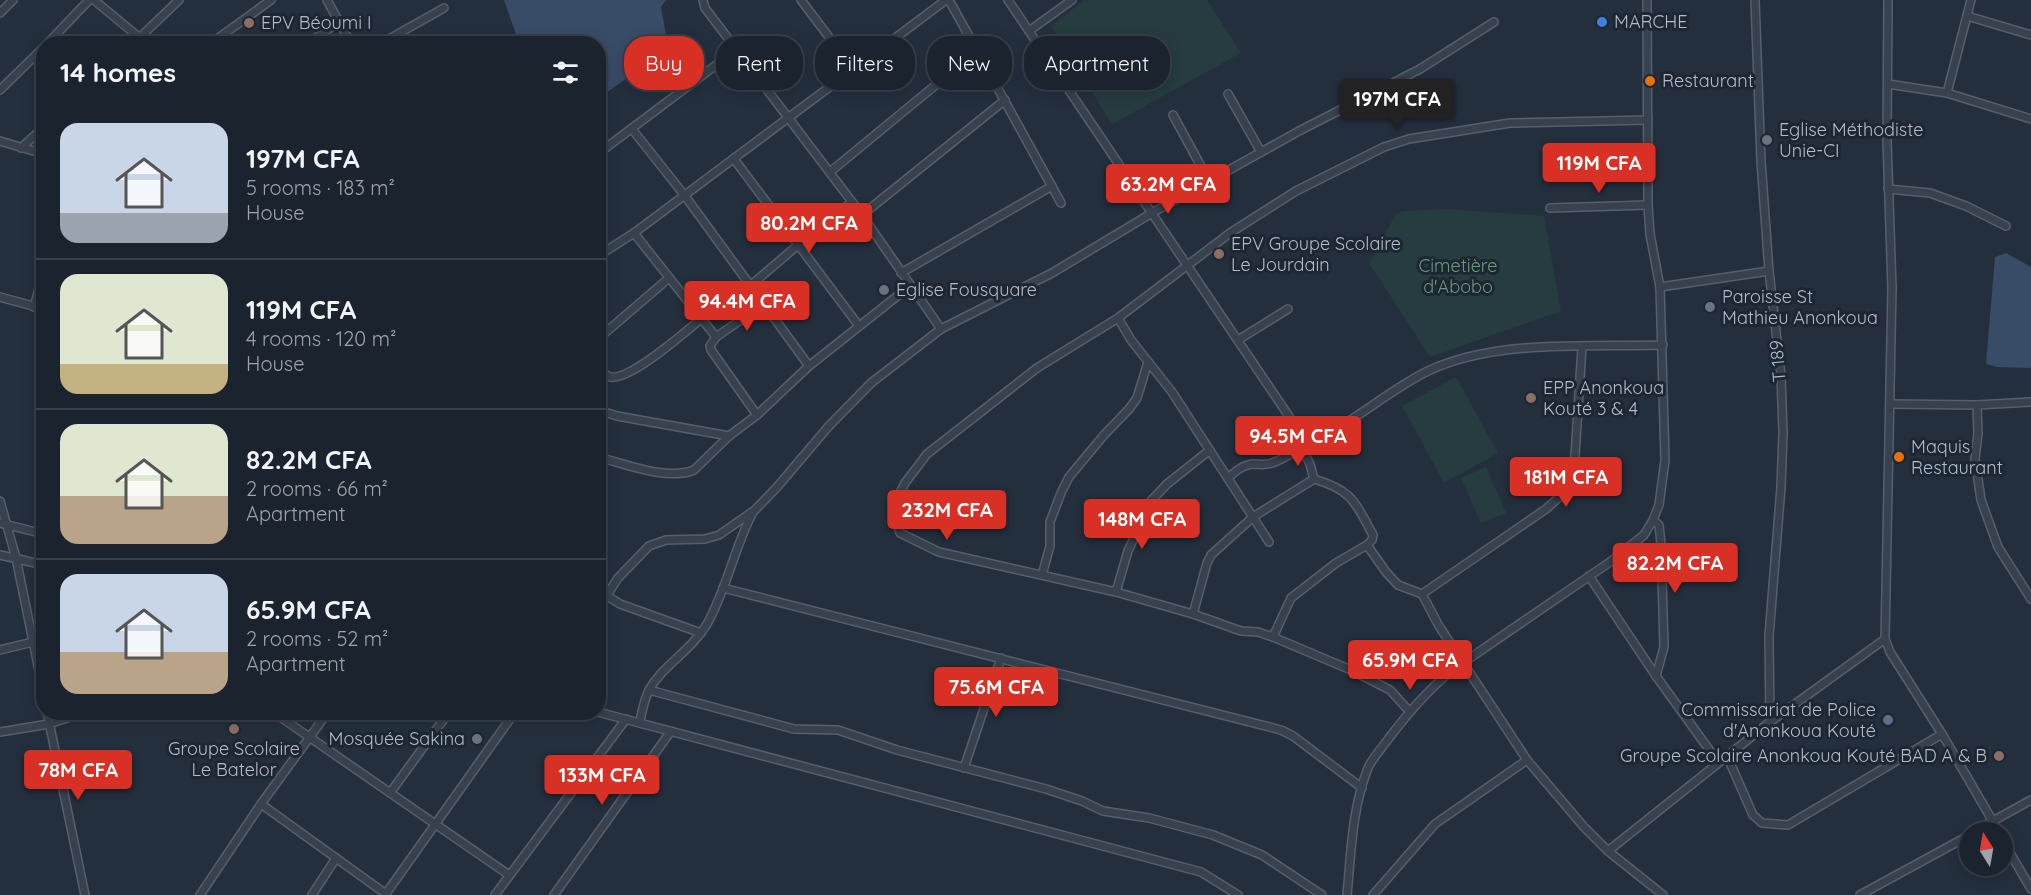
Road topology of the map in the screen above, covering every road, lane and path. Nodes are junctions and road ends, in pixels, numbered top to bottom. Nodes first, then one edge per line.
1 (13, 0) edge
2 (89, 0) edge
3 (94, 0) edge
4 (179, 0) edge
5 (271, 0) edge
6 (327, 0) edge
7 (703, 0) edge
8 (801, 0) edge
9 (947, 0) edge
10 (1008, 0) edge
11 (1072, 0) edge
12 (1647, 0) edge
13 (1755, 0) edge
14 (1888, 0) edge
15 (1971, 0) edge
16 (444, 8) dead end
17 (0, 13) edge
18 (1967, 16) junction
19 (1494, 21) dead end
20 (339, 22) junction
21 (1029, 31) junction
22 (2031, 35) edge
23 (55, 36) edge
24 (139, 36) edge
25 (141, 36) edge
26 (221, 36) edge
27 (319, 36) edge
28 (347, 36) edge
29 (394, 36) edge
30 (726, 36) edge
31 (828, 36) edge
32 (898, 36) edge
33 (968, 36) edge
34 (36, 55) edge
35 (716, 65) edge
36 (1888, 84) junction
37 (0, 90) edge
38 (767, 90) edge
39 (826, 90) edge
40 (930, 90) edge
41 (999, 90) edge
42 (1228, 93) dead end
43 (1947, 93) junction
44 (1005, 100) junction
45 (1173, 115) dead end
46 (789, 118) junction
47 (2031, 119) edge
48 (1648, 120) junction
49 (632, 129) junction
50 (36, 134) edge
51 (0, 143) edge
52 (21, 148) junction
53 (606, 148) edge
54 (36, 152) edge
55 (1261, 152) junction
56 (734, 159) junction
57 (830, 172) junction
58 (1209, 181) junction
59 (1052, 186) junction
60 (1888, 189) junction
61 (685, 196) junction
62 (852, 202) junction
63 (1061, 203) dead end
64 (1648, 205) junction
65 (1550, 208) dead end
66 (1152, 213) junction
67 (862, 215) junction
68 (2006, 226) dead end
69 (634, 233) junction
70 (799, 246) junction
71 (606, 251) edge
72 (1187, 266) junction
73 (1769, 271) junction
74 (902, 273) junction
75 (669, 278) junction
76 (750, 286) junction
77 (910, 286) junction
78 (1660, 287) junction
79 (0, 297) edge
80 (36, 300) edge
81 (764, 304) junction
82 (34, 307) joint
83 (1288, 309) dead end
84 (1118, 318) junction
85 (701, 319) junction
86 (859, 326) junction
87 (941, 329) junction
88 (606, 332) edge
89 (716, 337) junction
90 (1238, 340) junction
91 (1663, 345) junction
92 (1582, 347) junction
93 (1148, 362) junction
94 (809, 366) junction
95 (606, 375) edge
96 (2031, 402) edge
97 (1890, 404) junction
98 (1977, 405) junction
99 (606, 413) edge
100 (757, 415) junction
101 (729, 436) junction
102 (1304, 445) junction
103 (1210, 450) junction
104 (606, 459) edge
105 (1229, 477) junction
106 (1314, 479) junction
107 (0, 501) edge
108 (755, 510) junction
109 (1253, 517) junction
110 (1653, 520) junction
111 (3, 524) edge
112 (36, 532) edge
113 (1269, 542) dead end
114 (1368, 545) junction
115 (0, 555) edge
116 (16, 558) junction
117 (36, 563) edge
118 (1042, 575) junction
119 (1589, 576) junction
120 (723, 588) junction
121 (1116, 592) junction
122 (1422, 594) junction
123 (607, 596) joint
124 (2031, 599) edge
125 (1193, 614) junction
126 (701, 633) junction
127 (1273, 637) junction
128 (1885, 639) junction
129 (33, 642) junction
130 (0, 650) edge
131 (36, 656) edge
132 (1001, 658) junction
133 (1463, 662) junction
134 (1656, 676) junction
135 (650, 690) junction
136 (1409, 711) junction
137 (606, 714) edge
138 (626, 719) junction
139 (48, 720) edge
140 (59, 720) edge
141 (284, 720) edge
142 (322, 720) edge
143 (443, 720) edge
144 (509, 720) edge
145 (640, 721) junction
146 (1770, 722) junction
147 (49, 723) junction
148 (671, 731) junction
149 (0, 732) edge
150 (1942, 734) junction
151 (310, 738) junction
152 (1727, 756) junction
153 (1527, 760) junction
154 (1718, 762) junction
155 (964, 768) junction
156 (1362, 788) junction
157 (390, 793) junction
158 (2031, 800) edge
159 (261, 804) junction
160 (1992, 821) joint
161 (435, 824) junction
162 (1959, 841) edge
163 (1608, 851) junction
164 (336, 858) junction
165 (2013, 858) edge
166 (509, 875) junction
167 (2031, 889) edge
168 (385, 894) edge
169 (85, 895) edge
170 (200, 895) edge
171 (312, 895) edge
172 (495, 895) edge
173 (554, 895) edge
174 (1238, 895) edge
175 (1322, 895) edge
176 (1347, 895) edge
177 (1373, 895) edge
178 (1663, 895) edge
179 (1860, 895) edge

1 - 17 street
2 - 23 street
3 - 24 street
4 - 25 street
5 - 26 street
6 - 20 street
7 - 30 street
8 - 31 street
9 - 32 street
9 - 33 street
10 - 21 street
11 - 21 street
12 - 48 street
13 - 73 street, T 189
14 - 36 street
15 - 18 street
16 - 29 street
18 - 22 street
18 - 43 street
19 - 55 street
20 - 27 street
20 - 28 street
21 - 66 street
34 - 37 street
35 - 49 street
36 - 43 street
36 - 60 street
38 - 46 street
39 - 46 street
40 - 57 street
41 - 44 street
42 - 55 street
43 - 47 street
44 - 59 street
44 - 67 street
45 - 58 street
46 - 56 street
46 - 57 street
48 - 64 street
48 - 72 street
49 - 53 street
49 - 61 street
50 - 52 street
51 - 52 street
52 - 54 street
55 - 58 street
56 - 61 street
56 - 70 street
57 - 62 street
58 - 66 street
59 - 63 street
59 - 74 street
60 - 68 street
60 - 97 street
61 - 69 street
61 - 76 street
62 - 67 street
62 - 70 street
64 - 65 street
64 - 78 street
66 - 72 street
66 - 87 street
67 - 74 street
69 - 71 street
69 - 75 street
70 - 76 street
70 - 86 street
72 - 84 street
72 - 90 street
73 - 78 street
73 - 146 street, T 189
74 - 77 street
75 - 85 street
75 - 88 street
76 - 81 street
77 - 86 street
77 - 87 street
78 - 91 street
79 - 82 street
80 - 82 street
81 - 89 street
81 - 94 street
83 - 90 street
84 - 93 street
84 - 118 street
85 - 89 street
85 - 95 street
86 - 94 street
87 - 108 street
89 - 100 street
90 - 102 street
91 - 92 street
91 - 110 street
92 - 102 street
92 - 122 street
93 - 103 street
93 - 118 street
94 - 100 street
96 - 98 street
97 - 98 street
97 - 128 street
98 - 124 street
99 - 101 street
100 - 101 street
101 - 104 street
102 - 105 street
102 - 106 street
103 - 105 street
103 - 121 street
105 - 109 street
106 - 109 street
106 - 114 street
107 - 111 street
108 - 120 street
108 - 123 street
109 - 113 street
109 - 125 street
110 - 119 street
110 - 134 street
111 - 112 street
111 - 116 street
114 - 122 street
114 - 127 street
115 - 116 street
116 - 117 street
116 - 129 street
118 - 121 street
119 - 133 street
119 - 134 street
120 - 126 street
120 - 132 street
121 - 125 street
122 - 133 street
123 - 126 street
125 - 127 street
126 - 135 street
127 - 136 street
128 - 146 street
128 - 150 street
129 - 130 street
129 - 131 street
132 - 155 street
132 - 156 street
133 - 136 street
133 - 153 street
134 - 154 street
135 - 145 street
135 - 155 street
136 - 156 street
137 - 138 street
138 - 145 street
138 - 166 street
139 - 147 street
140 - 147 street
141 - 151 street
142 - 151 street
143 - 157 street
144 - 161 street
145 - 148 street
146 - 152 street
147 - 149 street
147 - 169 street
148 - 173 street
148 - 174 street
150 - 152 street
150 - 160 street
151 - 157 street
151 - 159 street
152 - 154 street
153 - 163 street
153 - 177 street
154 - 163 street
155 - 175 street
156 - 176 street
157 - 161 street
158 - 160 street
159 - 164 street
159 - 170 street
161 - 166 street
161 - 168 street
162 - 179 street
163 - 178 street
164 - 168 street
164 - 171 street
165 - 167 street
166 - 172 street

